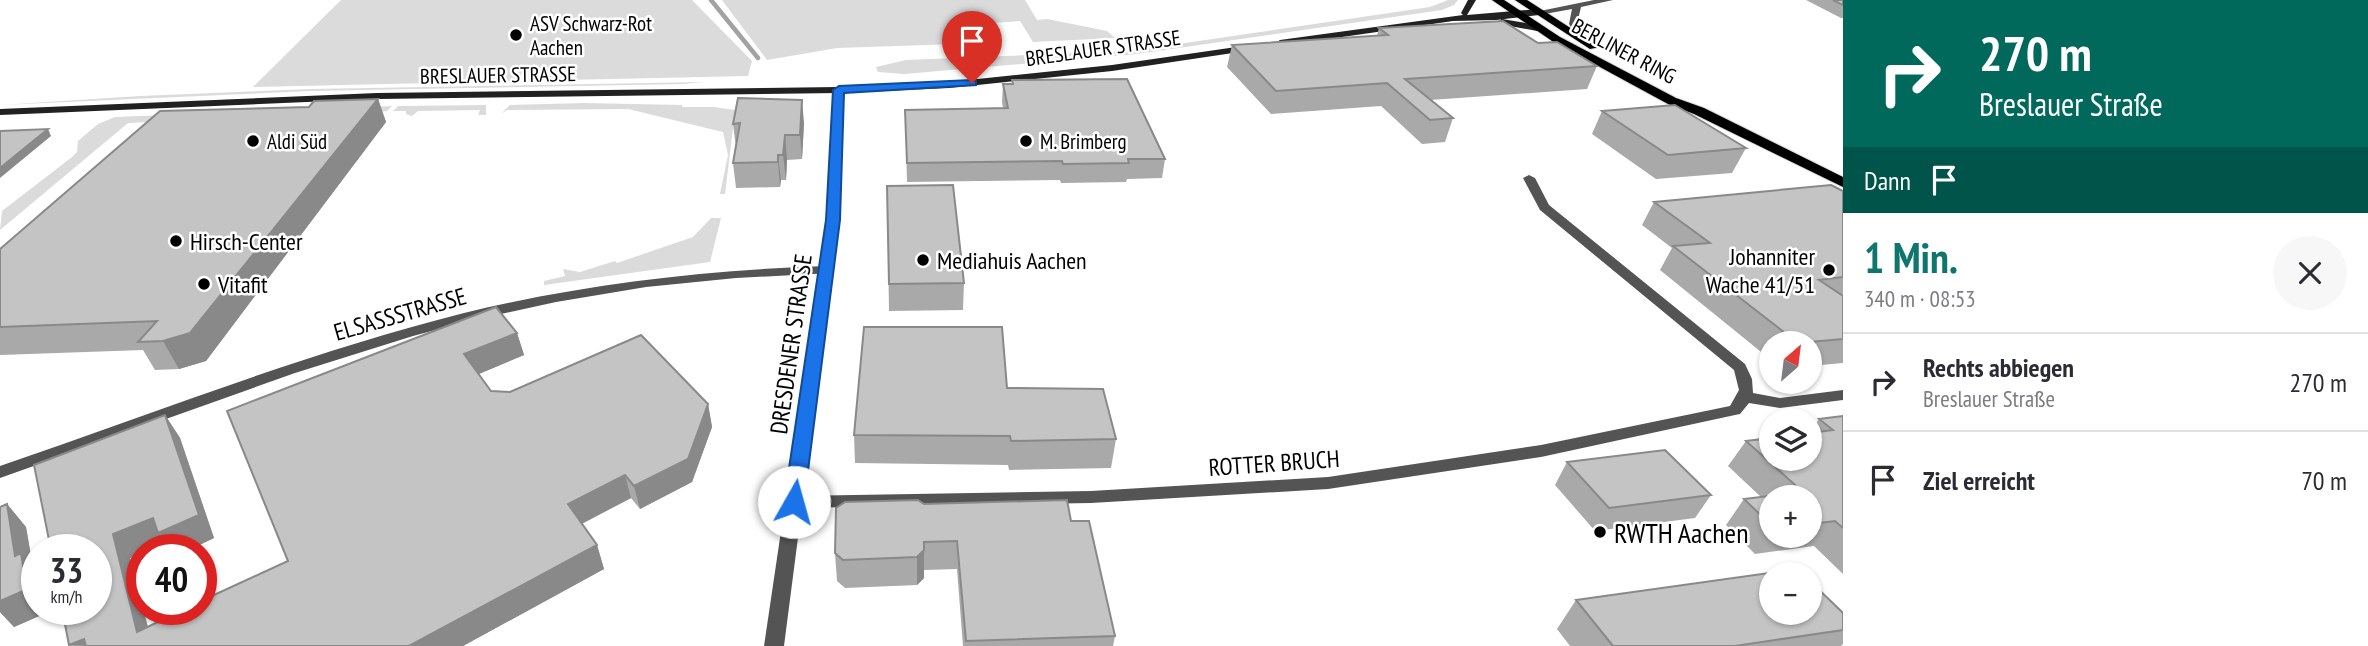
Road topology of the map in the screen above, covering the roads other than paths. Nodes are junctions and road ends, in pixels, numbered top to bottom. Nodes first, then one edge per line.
1 (1472, 0) edge
2 (1557, 0) edge
3 (1609, 0) edge
4 (1523, 2) edge
5 (1502, 3) edge
6 (1577, 6) junction
7 (1539, 12) junction
8 (1518, 14) junction
9 (1469, 16) junction
10 (1537, 28) junction
11 (1584, 41) junction
12 (1274, 44) edge
13 (1261, 46) edge
14 (839, 90) junction
15 (1699, 110) junction
16 (0, 112) edge
17 (1529, 178) dead end
18 (1843, 183) edge
19 (828, 270) junction
20 (1843, 396) edge
21 (1746, 397) junction
22 (0, 471) edge
23 (794, 502) junction
24 (774, 646) edge

1 - 9 main road
2 - 4 street
3 - 6 street
4 - 5 main road
4 - 7 main road, BERLINER RING
5 - 8 main road, BERLINER RING
5 - 9 main road
6 - 7 street
6 - 11 street
7 - 8 main road
7 - 11 main road, BERLINER RING
8 - 9 main road
8 - 10 main road, BERLINER RING
9 - 10 main road
9 - 12 main road
10 - 15 main road, BERLINER RING
11 - 15 main road, BERLINER RING
13 - 14 main road, BRESLAUER STRASSE
14 - 16 main road, BRESLAUER STRASSE
14 - 19 street, DRESDENER STRASSE
15 - 18 main road, BERLINER RING
17 - 21 street
19 - 22 street, ELSASSSTRASSE
19 - 23 street, DRESDENER STRASSE
20 - 21 street
21 - 23 street, ROTTER BRUCH
23 - 24 street, DRESDENER STRASSE

